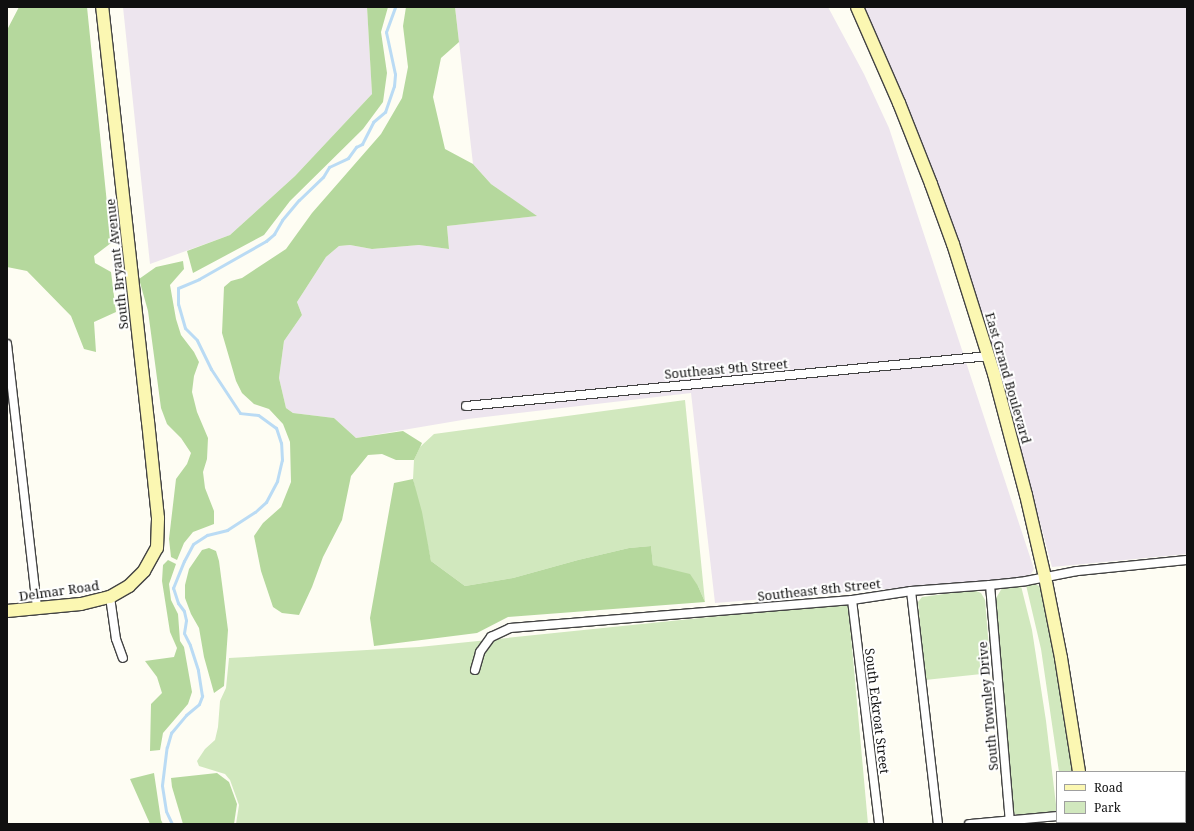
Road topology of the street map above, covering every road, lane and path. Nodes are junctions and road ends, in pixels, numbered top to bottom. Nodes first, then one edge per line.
1 (102, 7) edge
2 (857, 7) edge
3 (7, 344) edge
4 (989, 356) junction
5 (466, 406) dead end
6 (158, 518) joint
7 (1187, 560) edge
8 (1045, 577) junction
9 (990, 585) junction
10 (911, 591) junction
11 (110, 597) junction
12 (852, 600) junction
13 (37, 608) junction
14 (7, 611) edge
15 (123, 658) dead end
16 (475, 670) dead end
17 (1079, 771) edge
18 (1056, 816) edge
19 (1010, 822) edge
20 (879, 824) edge
21 (938, 824) edge
22 (969, 824) edge

1 - 6 street, South Bryant Avenue
2 - 4 street, East Grand Boulevard
3 - 13 street
4 - 5 street, Southeast 9th Street
4 - 8 street, East Grand Boulevard
6 - 11 street, Delmar Road
7 - 8 street, Southeast 8th Street
8 - 9 street, Southeast 8th Street
8 - 17 street, East Grand Boulevard
9 - 10 street, Southeast 8th Street
9 - 19 street, South Townley Drive
10 - 12 street, Southeast 8th Street
10 - 21 street
11 - 13 street, Delmar Road
11 - 15 street
12 - 16 street, Southeast 8th Street
12 - 20 street, South Eckroat Street
13 - 14 street, Delmar Road
18 - 19 street
19 - 22 street

